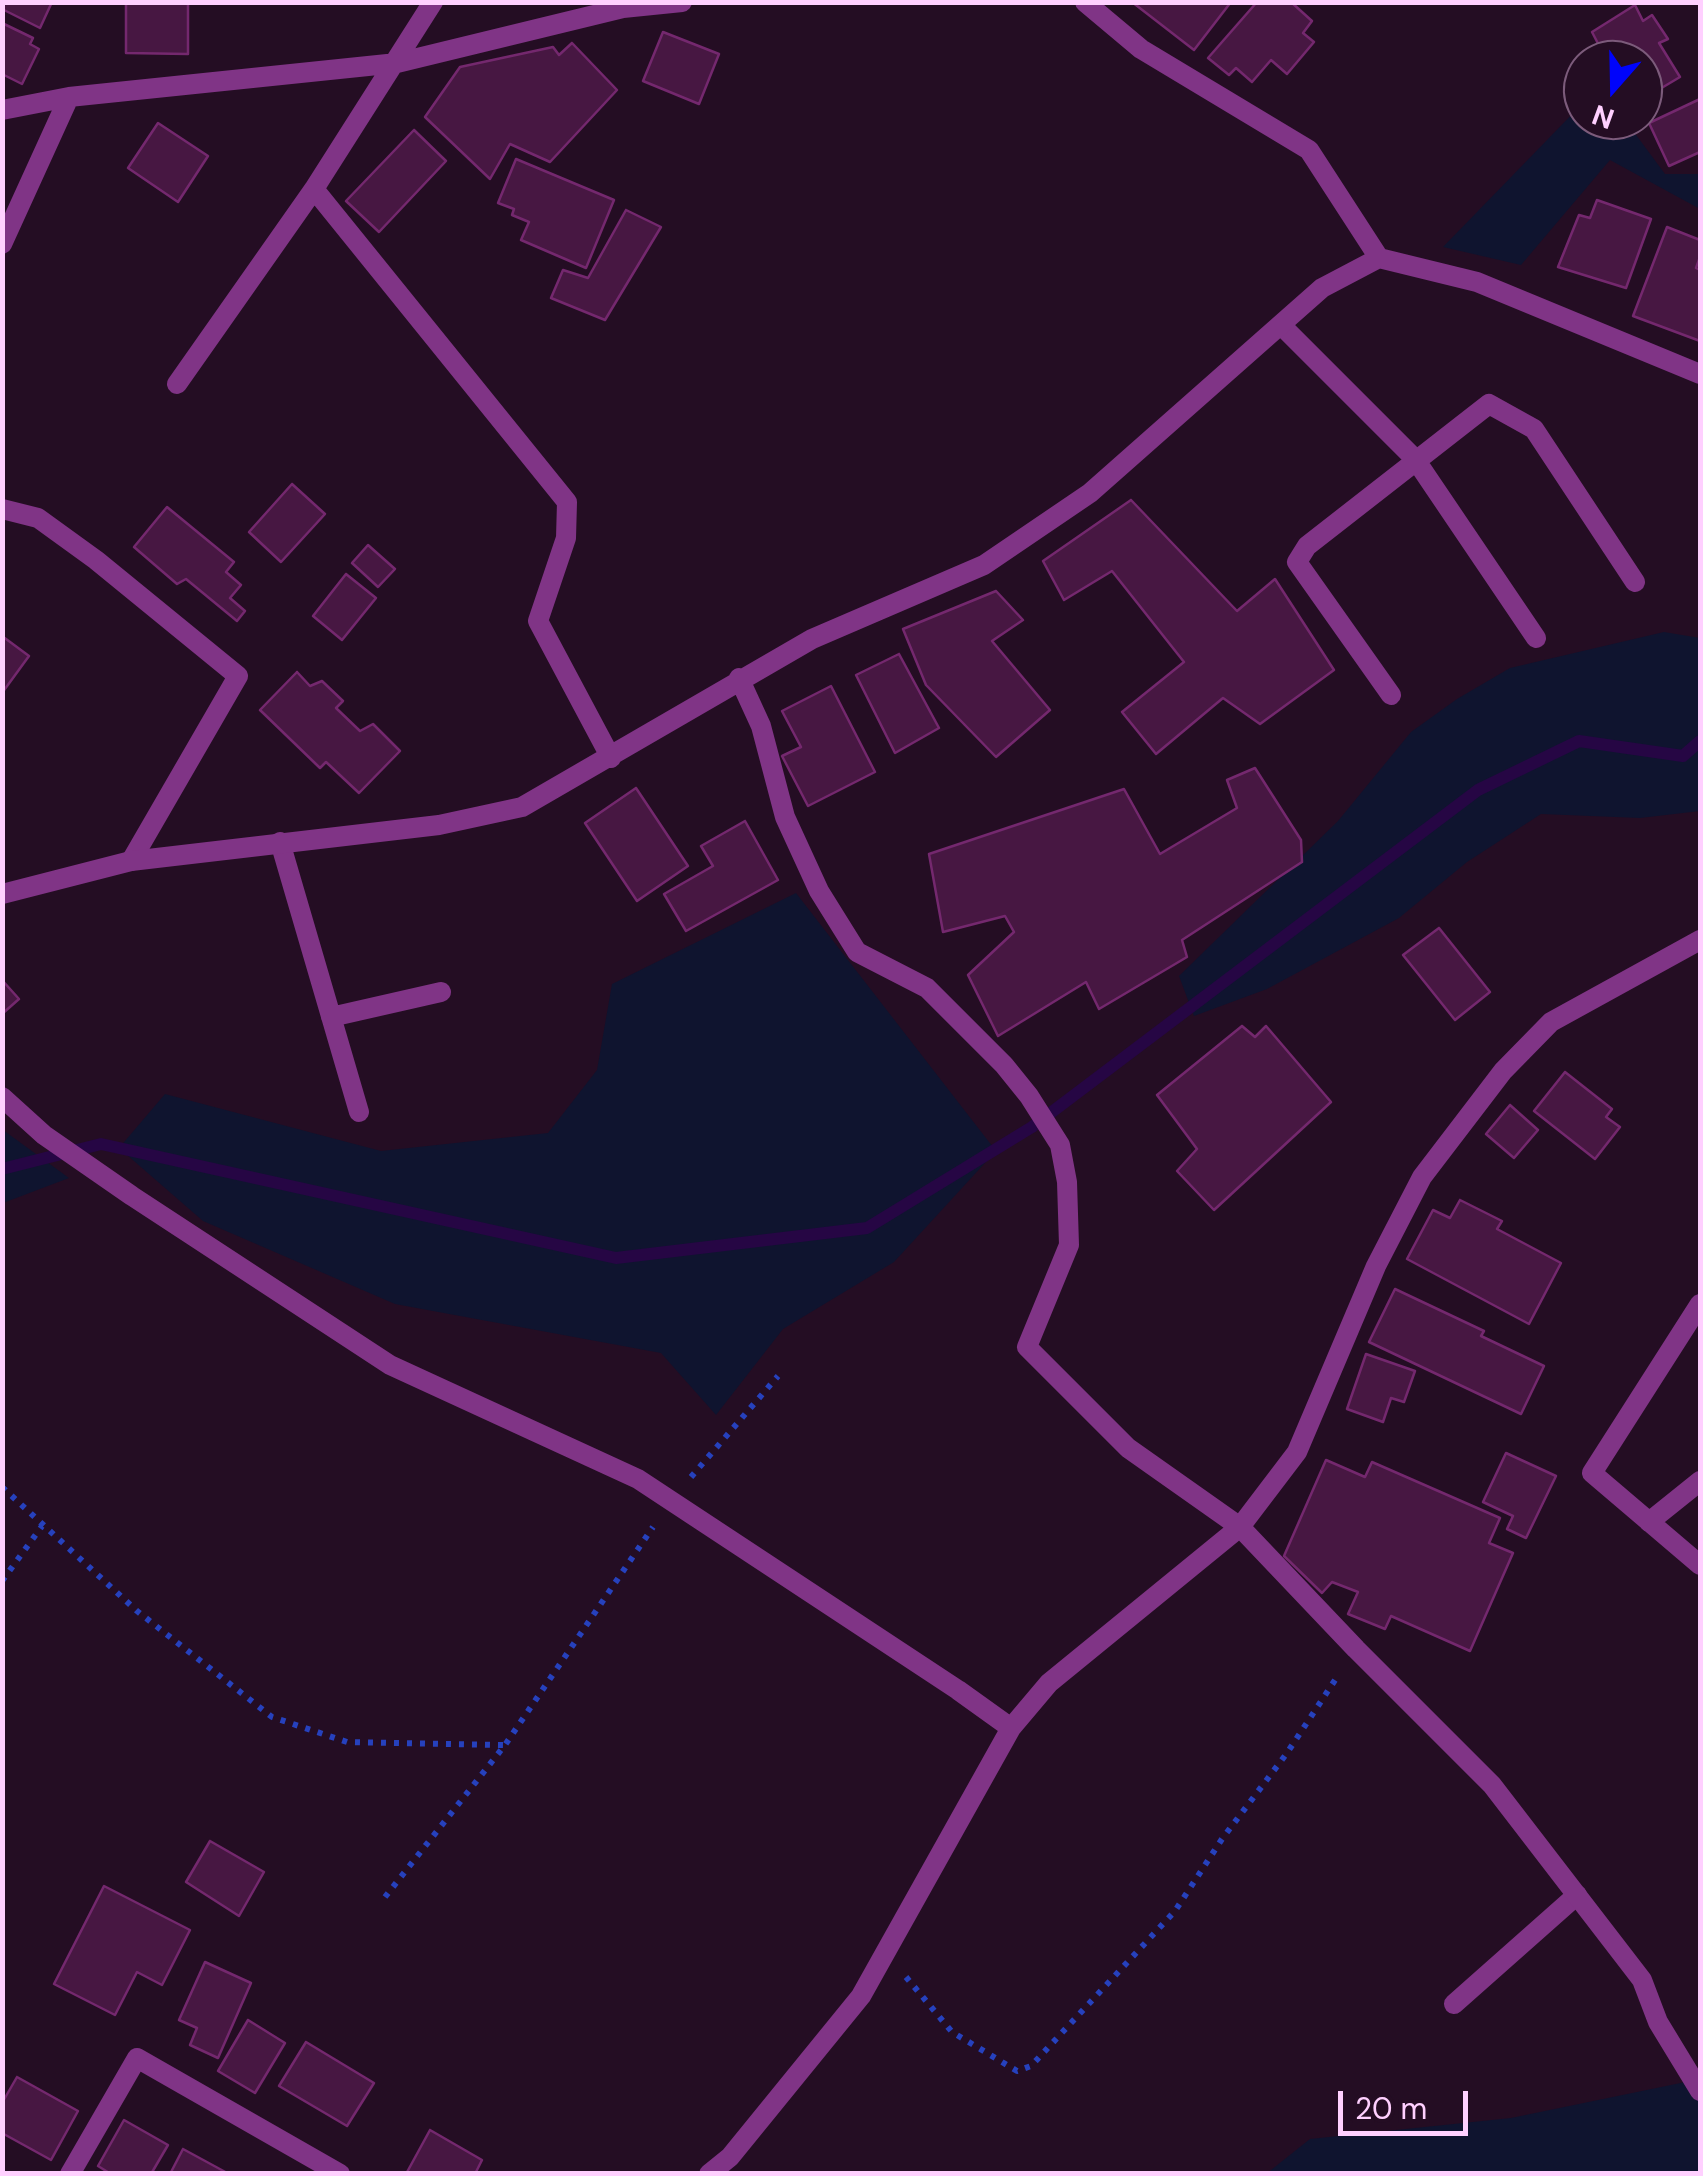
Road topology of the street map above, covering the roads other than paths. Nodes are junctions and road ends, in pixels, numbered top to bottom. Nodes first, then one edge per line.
1 (433, 2) edge
2 (682, 2) edge
3 (1085, 2) edge
4 (397, 63) junction
5 (69, 97) junction
6 (2, 110) edge
7 (314, 188) junction
8 (2, 244) edge
9 (1379, 258) junction
10 (1280, 326) junction
11 (1700, 374) edge
12 (176, 384) dead end
13 (1414, 460) junction
14 (2, 510) edge
15 (1635, 582) dead end
16 (1536, 638) dead end
17 (739, 678) junction
18 (1392, 694) dead end
19 (612, 758) junction
20 (280, 842) junction
21 (131, 861) junction
22 (2, 894) edge
23 (1700, 940) edge
24 (441, 992) dead end
25 (331, 1017) junction
26 (2, 1097) edge
27 (359, 1112) dead end
28 (1700, 1304) edge
29 (1700, 1482) edge
30 (1650, 1522) junction
31 (1240, 1527) junction
32 (1700, 1565) edge
33 (1011, 1728) junction
34 (1577, 1895) junction
35 (1454, 2004) dead end
36 (1700, 2088) edge
37 (70, 2174) edge
38 (340, 2174) edge
39 (710, 2174) edge

1 - 4 street
2 - 4 street
3 - 9 street
4 - 5 street
4 - 7 street
5 - 6 street
5 - 8 street
7 - 12 street
7 - 19 street
9 - 10 street
9 - 11 street
10 - 13 street
10 - 17 street
13 - 15 street
13 - 16 street
13 - 18 street
14 - 21 street
17 - 19 street
17 - 31 street
19 - 20 street
20 - 21 street
20 - 25 street
21 - 22 street
23 - 31 street
24 - 25 street
25 - 27 street
26 - 33 street
28 - 30 street
29 - 30 street
30 - 32 street
31 - 33 street
31 - 34 street
33 - 39 street
34 - 35 street
34 - 36 street
37 - 38 street

